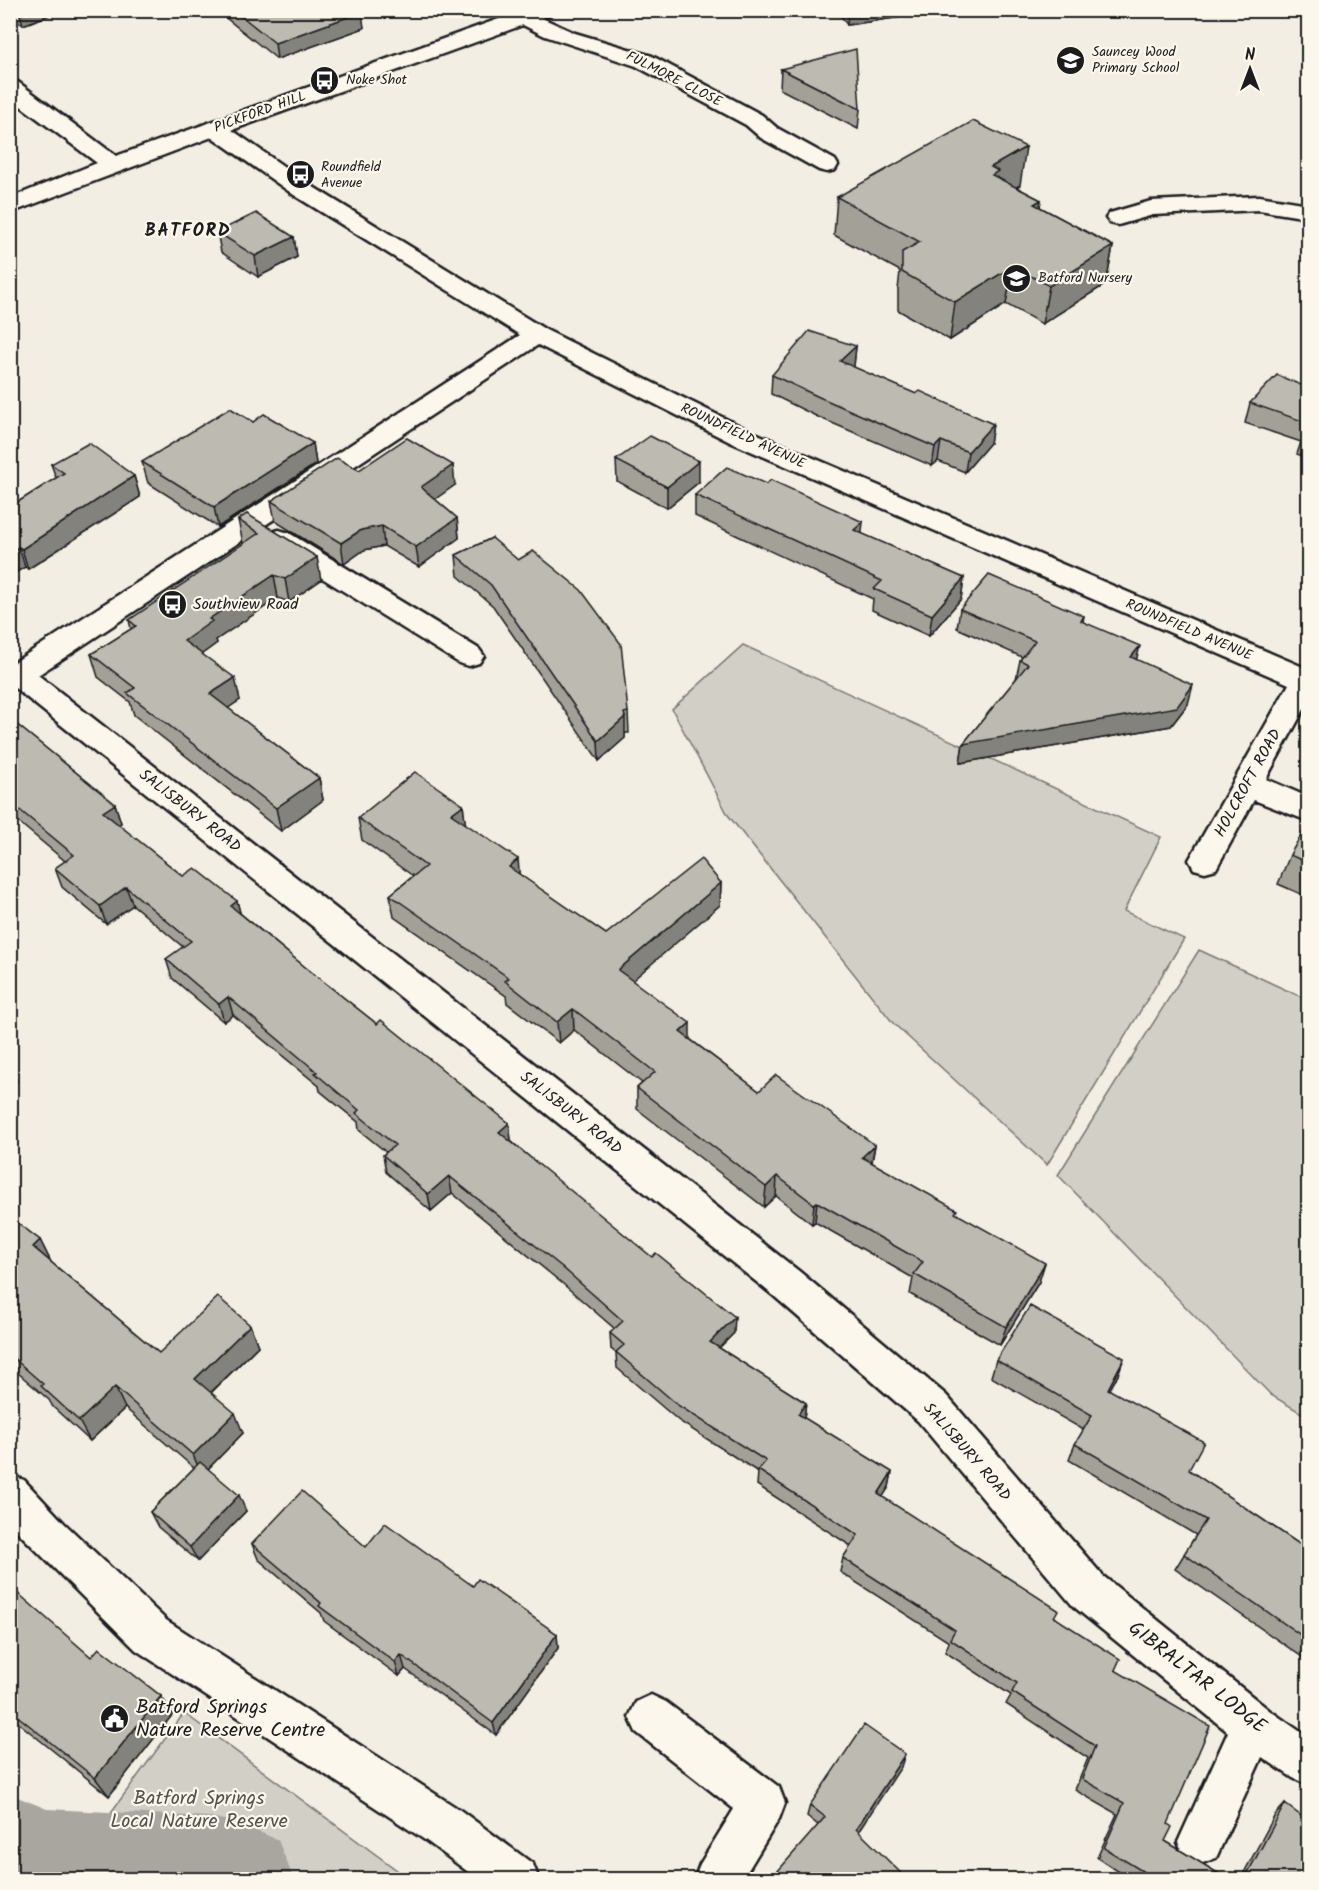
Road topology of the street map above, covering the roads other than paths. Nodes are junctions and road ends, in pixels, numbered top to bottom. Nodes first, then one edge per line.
1 (535, 14) edge
2 (10, 87) edge
3 (214, 128) junction
4 (113, 165) junction
5 (827, 165) dead end
6 (10, 206) edge
7 (1308, 211) edge
8 (1118, 218) dead end
9 (537, 335) junction
10 (250, 521) junction
11 (469, 656) dead end
12 (14, 677) edge
13 (1307, 678) edge
14 (1247, 784) junction
15 (1308, 810) edge
16 (1205, 860) dead end
17 (10, 1494) edge
18 (1088, 1591) joint
19 (651, 1717) dead end
20 (1254, 1725) junction
21 (1308, 1763) edge
22 (1200, 1842) dead end
23 (517, 1880) edge
24 (716, 1880) edge

1 - 3 street, PICKFORD HILL
1 - 5 street, FULMORE CLOSE
2 - 4 street
3 - 4 street, PICKFORD HILL
3 - 9 street, ROUNDFIELD AVENUE
4 - 6 street, PICKFORD HILL
7 - 8 street
9 - 10 street
9 - 13 street, ROUNDFIELD AVENUE
10 - 11 street
10 - 12 street
12 - 18 street, SALISBURY ROAD
13 - 14 street, HOLCROFT ROAD
14 - 15 street
14 - 16 street, HOLCROFT ROAD
17 - 23 street
18 - 20 street, GIBRALTAR LODGE
19 - 24 street
20 - 21 street, GIBRALTAR LODGE
20 - 22 street

